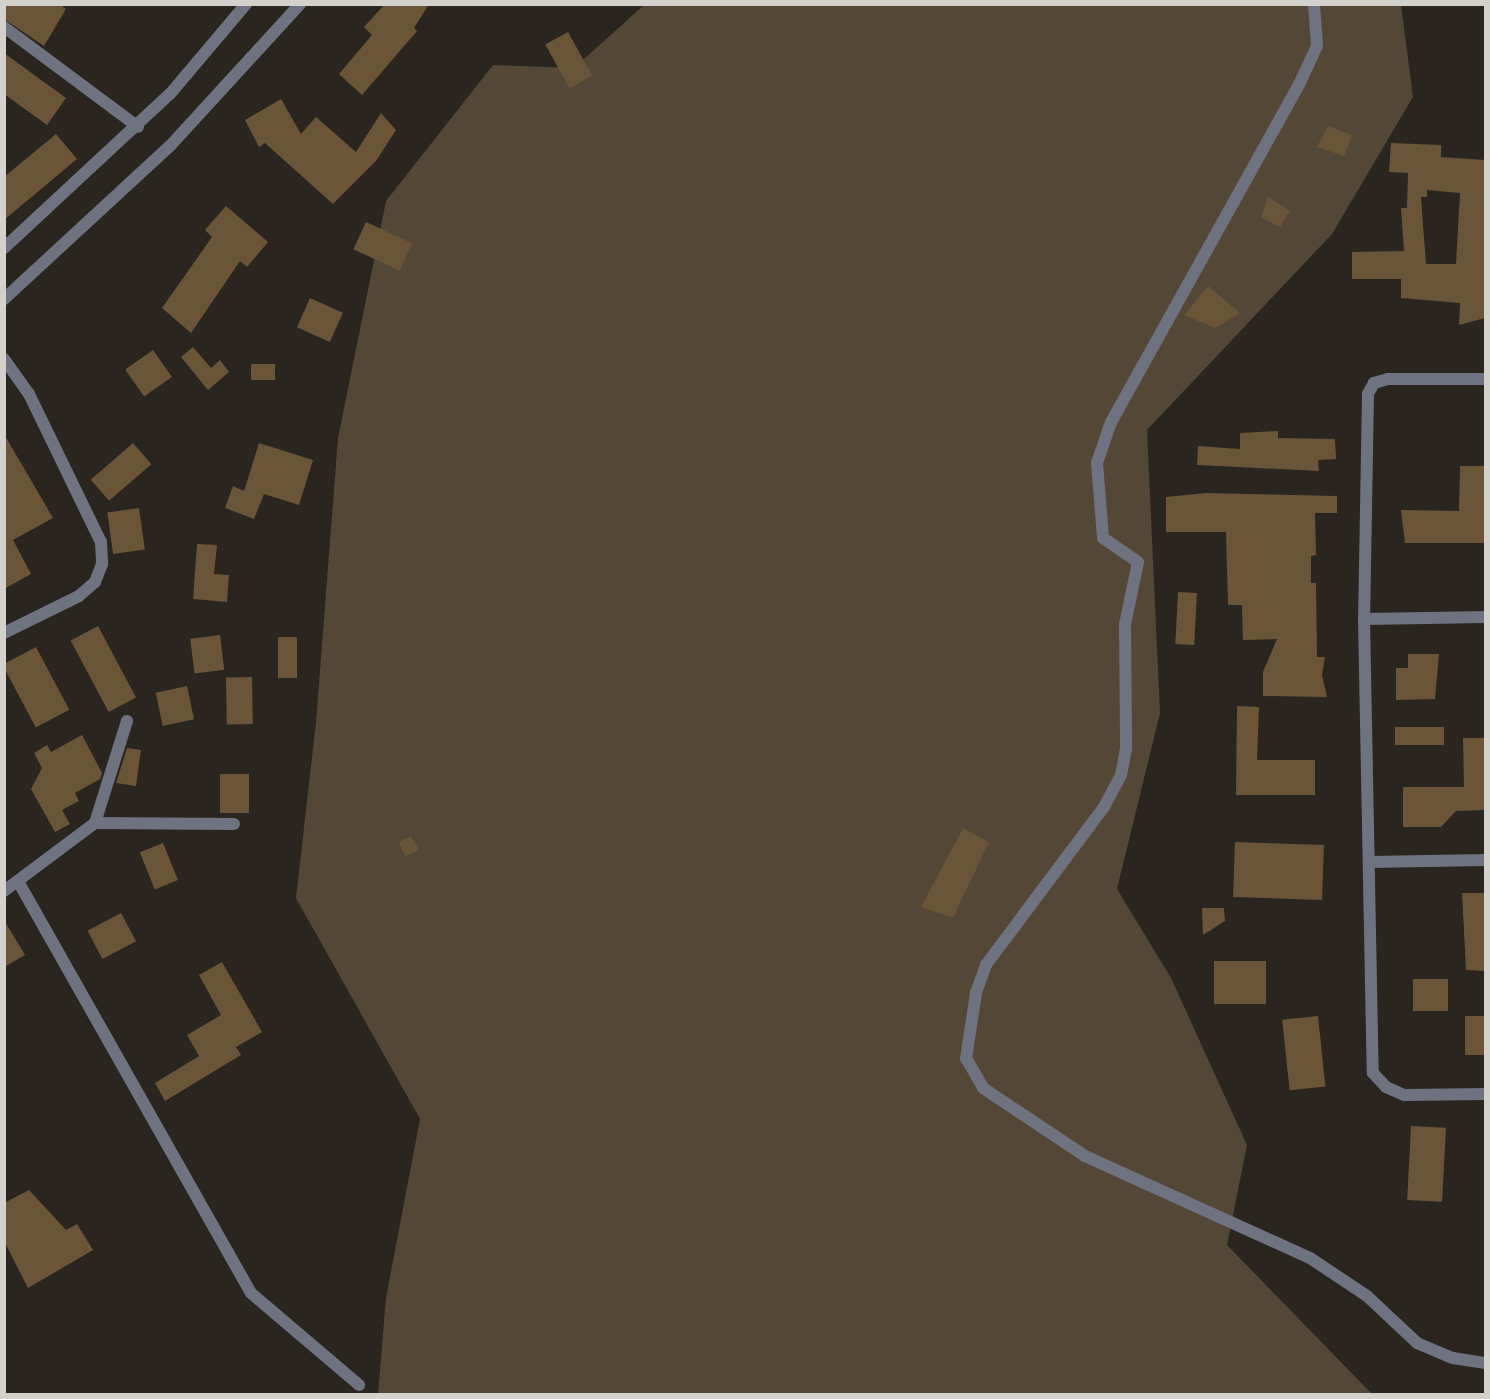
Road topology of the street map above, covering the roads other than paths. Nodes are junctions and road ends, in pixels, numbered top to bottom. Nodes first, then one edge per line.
1 (246, 4) edge
2 (300, 4) edge
3 (1314, 4) edge
4 (4, 27) edge
5 (138, 127) junction
6 (4, 248) edge
7 (4, 299) edge
8 (4, 359) edge
9 (1485, 379) edge
10 (1485, 617) edge
11 (1364, 620) junction
12 (4, 633) edge
13 (127, 721) dead end
14 (95, 823) junction
15 (234, 824) dead end
16 (1485, 860) edge
17 (1369, 862) junction
18 (19, 883) junction
19 (4, 891) edge
20 (1485, 1094) edge
21 (1485, 1364) edge
22 (359, 1385) dead end

1 - 5 street
2 - 7 street
3 - 21 street
4 - 5 street
5 - 6 street
8 - 12 street
9 - 11 street
10 - 11 street
11 - 17 street
13 - 14 street
14 - 15 street
14 - 18 street
16 - 17 street
17 - 20 street
18 - 19 street
18 - 22 street

